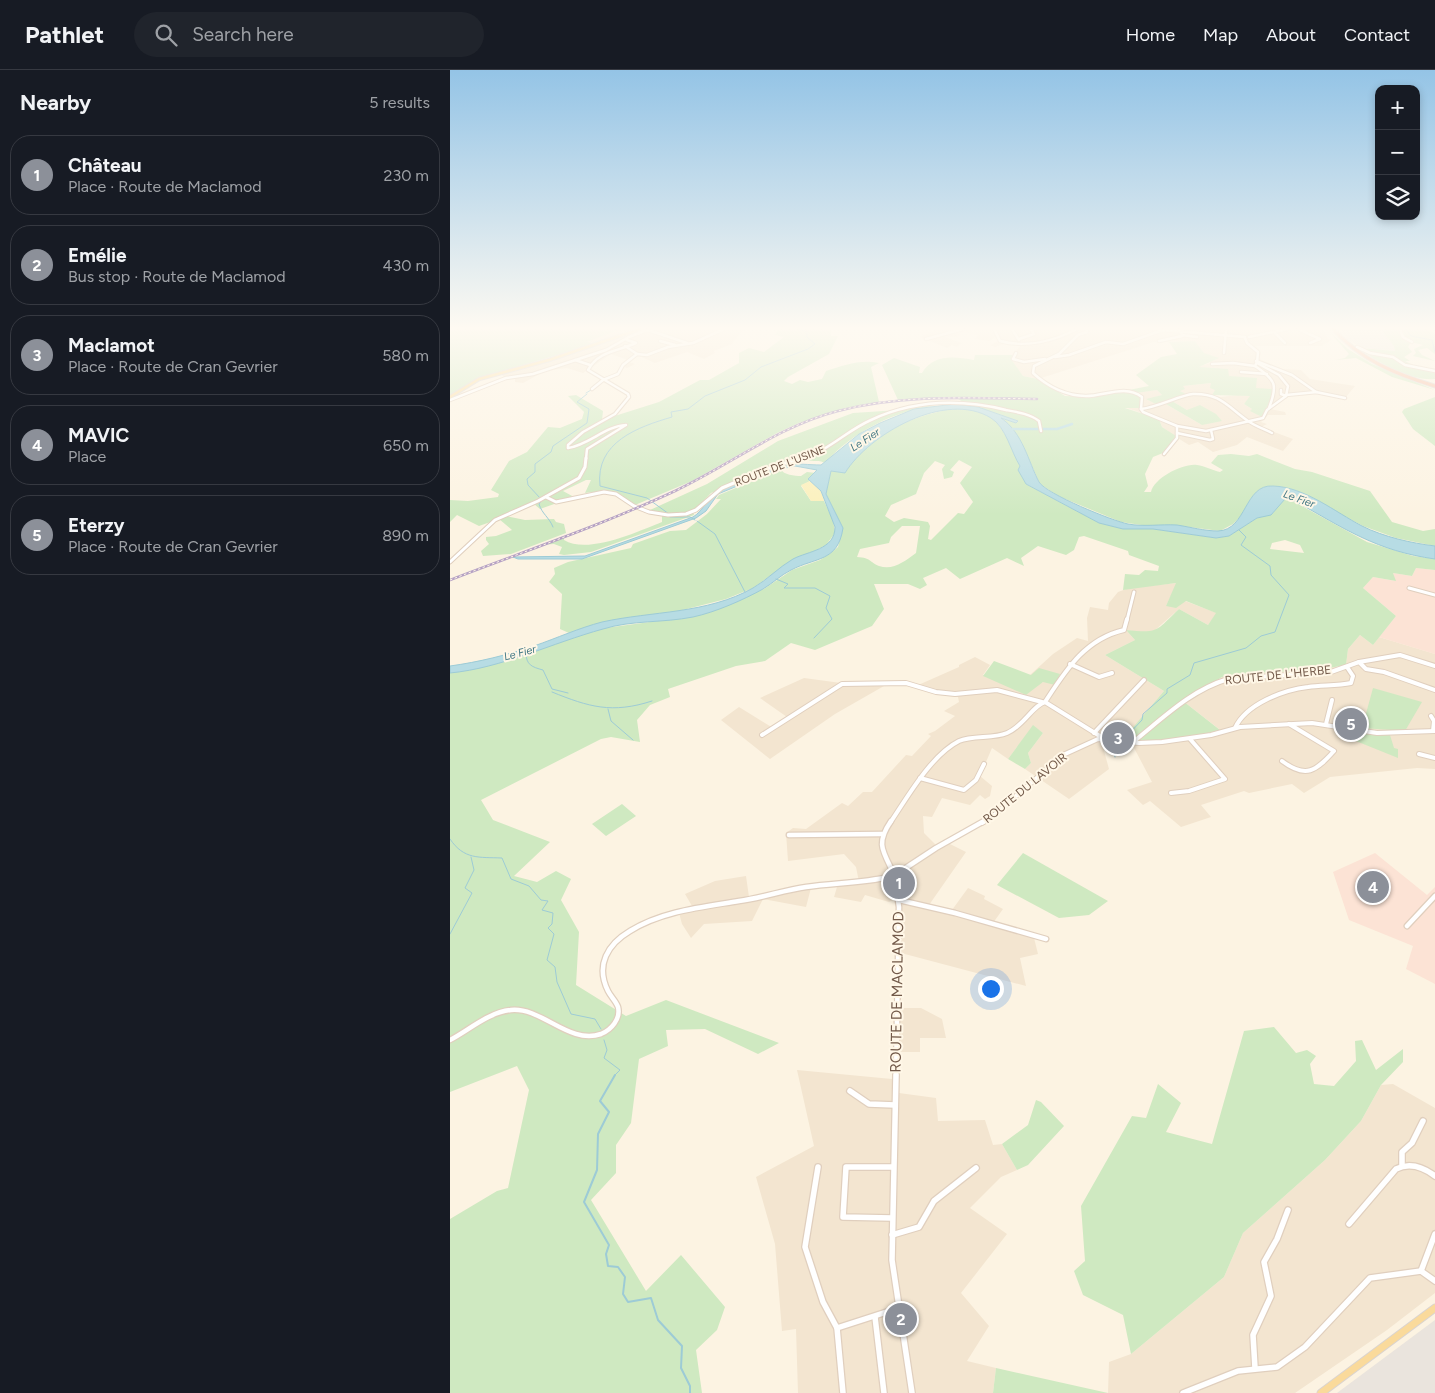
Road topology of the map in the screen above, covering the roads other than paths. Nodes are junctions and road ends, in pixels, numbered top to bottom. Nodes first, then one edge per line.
1 (1281, 390) dead end
2 (462, 391) edge
3 (472, 391) edge
4 (622, 391) edge
5 (1068, 391) edge
6 (1274, 391) edge
7 (1287, 391) edge
8 (1317, 392) joint
9 (1286, 395) junction
10 (1345, 398) dead end
11 (450, 399) edge
12 (1269, 408) junction
13 (1141, 409) junction
14 (1249, 422) junction
15 (1176, 426) junction
16 (1040, 430) dead end
17 (1211, 430) junction
18 (1176, 433) junction
19 (1272, 433) dead end
20 (1164, 454) dead end
21 (546, 496) junction
22 (450, 562) edge
23 (1409, 588) dead end
24 (1134, 592) dead end
25 (1435, 595) edge
26 (1361, 660) junction
27 (1070, 664) junction
28 (1435, 666) edge
29 (1347, 668) junction
30 (1112, 673) dead end
31 (1144, 680) dead end
32 (1435, 690) edge
33 (1332, 700) dead end
34 (1043, 702) junction
35 (1430, 716) dead end
36 (1289, 724) junction
37 (1326, 724) junction
38 (1235, 728) junction
39 (1434, 732) edge
40 (1094, 733) junction
41 (762, 736) dead end
42 (1102, 738) junction
43 (1190, 739) junction
44 (1132, 742) junction
45 (1418, 754) dead end
46 (1435, 758) edge
47 (1282, 761) dead end
48 (984, 764) dead end
49 (920, 778) junction
50 (1171, 793) dead end
51 (882, 834) junction
52 (790, 835) dead end
53 (896, 873) junction
54 (892, 879) junction
55 (1435, 896) edge
56 (899, 900) junction
57 (1407, 926) dead end
58 (1046, 939) dead end
59 (450, 1040) edge
60 (850, 1091) dead end
61 (895, 1105) junction
62 (1423, 1121) dead end
63 (1402, 1165) junction
64 (893, 1166) junction
65 (818, 1167) dead end
66 (976, 1168) dead end
67 (1435, 1176) edge
68 (1288, 1210) dead end
69 (892, 1218) junction
70 (1349, 1224) dead end
71 (1435, 1234) edge
72 (892, 1235) junction
73 (1421, 1271) junction
74 (1435, 1281) edge
75 (899, 1308) junction
76 (1435, 1308) edge
77 (875, 1317) junction
78 (837, 1328) junction
79 (1255, 1368) junction
80 (843, 1393) edge
81 (884, 1393) edge
82 (912, 1393) edge
83 (1183, 1393) edge
84 (1321, 1393) edge

1 - 9 street
2 - 11 main road
3 - 11 street
4 - 21 street
5 - 13 street
6 - 12 street
7 - 9 street
8 - 9 street
8 - 10 street
9 - 12 street
12 - 14 street
13 - 14 street
13 - 15 street
14 - 17 street
14 - 19 street
15 - 17 street
15 - 18 street
16 - 21 street, ROUTE DE L'USINE
17 - 18 street
18 - 20 street
21 - 22 street
23 - 25 street
24 - 27 street
26 - 28 street, ROUTE DE L'HERBE
26 - 29 street, ROUTE DE L'HERBE
26 - 32 street
27 - 30 street
27 - 34 street
29 - 38 street
29 - 44 street, ROUTE DE L'HERBE
31 - 40 street
33 - 37 street
34 - 40 street
34 - 41 street
34 - 49 street
35 - 39 street
36 - 37 street
36 - 38 street
36 - 47 street
37 - 39 street
38 - 43 street
40 - 42 street
42 - 44 street
42 - 53 street, ROUTE DU LAVOIR
43 - 44 street
43 - 50 street
45 - 46 street
48 - 49 street
49 - 51 street
51 - 52 street
51 - 53 street
53 - 54 street, ROUTE DU LAVOIR
53 - 54 street
54 - 56 street, ROUTE DE MACLAMOD
54 - 59 street
55 - 57 street
56 - 58 street
56 - 61 street, ROUTE DE MACLAMOD
60 - 61 street
61 - 64 street, ROUTE DE MACLAMOD
62 - 63 street
63 - 67 street
63 - 70 street
64 - 69 street, ROUTE DE MACLAMOD
64 - 69 street
65 - 78 street
66 - 72 street
68 - 79 street
69 - 72 street, ROUTE DE MACLAMOD
71 - 73 street
72 - 75 street, ROUTE DE MACLAMOD
73 - 74 street
73 - 79 street
75 - 77 street
75 - 82 street, ROUTE DE MACLAMOD
76 - 84 main road
77 - 78 street
77 - 81 street
78 - 80 street
79 - 83 street

